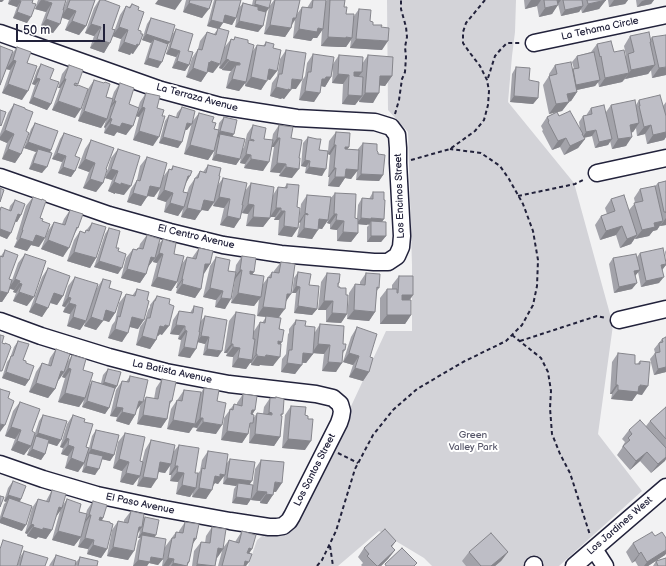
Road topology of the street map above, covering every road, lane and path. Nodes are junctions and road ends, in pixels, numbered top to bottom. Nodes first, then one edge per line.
1 (401, 0) edge
2 (485, 0) edge
3 (666, 15) edge
4 (0, 33) edge
5 (534, 43) joint
6 (487, 80) junction
7 (394, 131) junction
8 (450, 148) junction
9 (666, 158) edge
10 (398, 163) junction
11 (597, 174) joint
12 (0, 177) edge
13 (518, 196) junction
14 (397, 256) joint
15 (666, 309) edge
16 (619, 320) joint
17 (0, 321) edge
18 (512, 335) junction
19 (520, 341) junction
20 (342, 411) joint
21 (326, 448) junction
22 (0, 464) edge
23 (358, 464) junction
24 (663, 495) edge
25 (283, 526) joint
26 (329, 545) junction
27 (594, 549) junction
28 (317, 566) edge
29 (333, 566) edge
30 (574, 566) edge
31 (605, 566) edge

1 - 7 path
2 - 6 path
3 - 5 street, La Tehama Circle
4 - 7 street, La Terraza Avenue
5 - 6 path
6 - 8 path
7 - 10 street, Los Encinos Street
8 - 10 path
8 - 13 path
9 - 11 street
10 - 14 street, Los Encinos Street
11 - 13 path
12 - 14 street, El Centro Avenue
13 - 18 path
15 - 16 street
16 - 19 path
17 - 20 street, La Batista Avenue
18 - 19 path
18 - 23 path
19 - 27 path
20 - 21 street, Los Santos Street
21 - 23 path
21 - 25 street, Los Santos Street
22 - 25 street, El Paso Avenue
23 - 26 path
24 - 27 street, Los Jardines West
26 - 28 path
26 - 29 path
27 - 30 street, Los Jardines West
27 - 31 street

